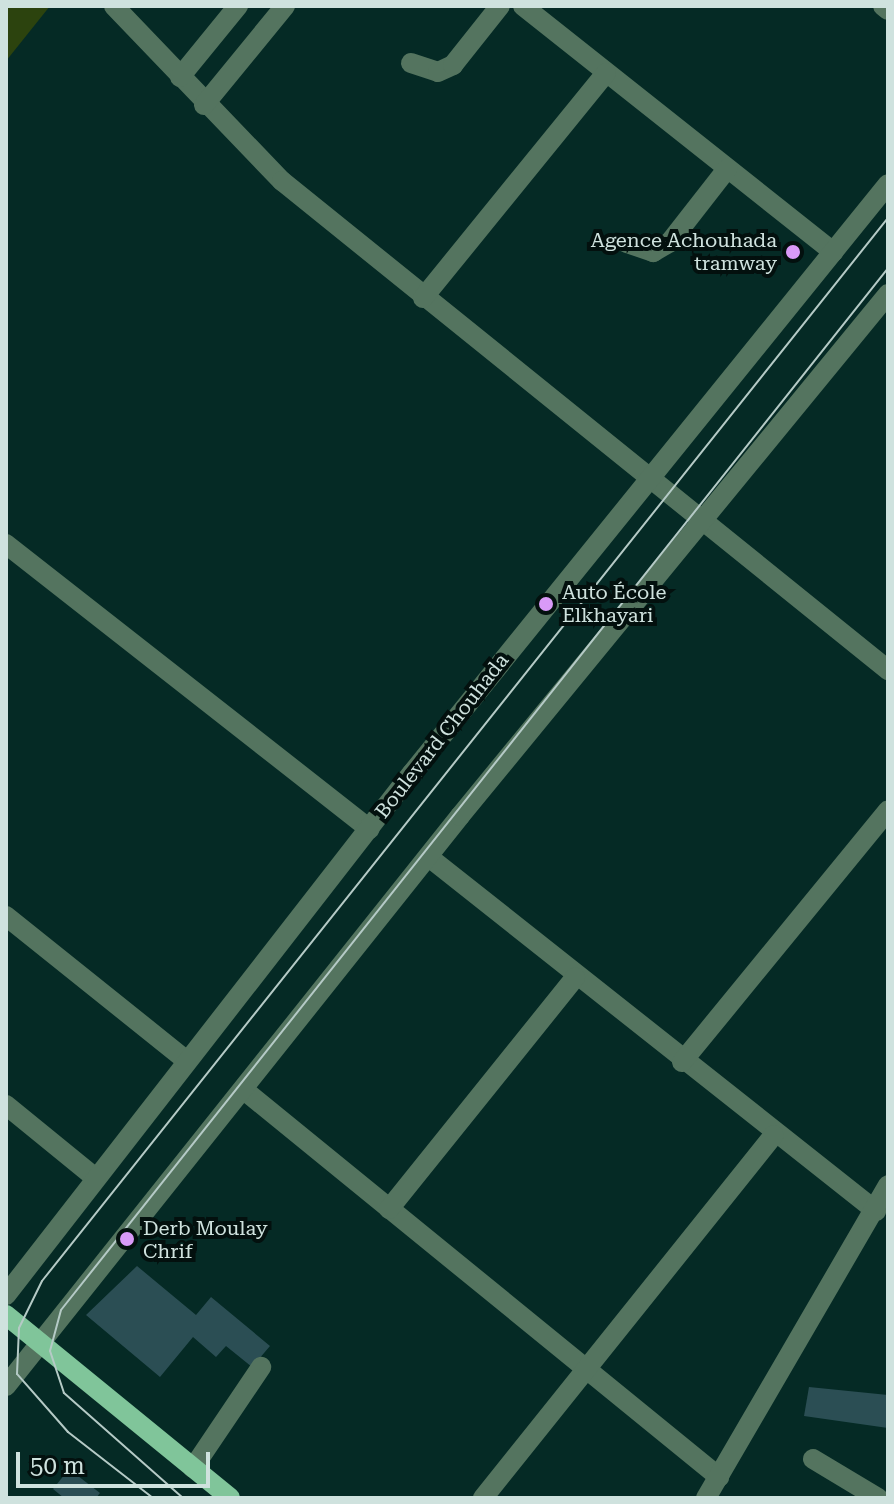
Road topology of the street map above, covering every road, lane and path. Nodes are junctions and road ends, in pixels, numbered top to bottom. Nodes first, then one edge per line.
1 (114, 6) edge
2 (238, 6) edge
3 (285, 6) edge
4 (500, 6) edge
5 (523, 6) edge
6 (883, 6) edge
7 (888, 10) edge
8 (411, 63) dead end
9 (606, 73) junction
10 (180, 77) junction
11 (204, 105) junction
12 (727, 169) junction
13 (888, 184) edge
14 (627, 243) dead end
15 (833, 252) junction
16 (888, 294) edge
17 (423, 298) junction
18 (649, 476) junction
19 (702, 519) junction
20 (10, 554) edge
21 (884, 659) edge
22 (888, 810) edge
23 (369, 829) junction
24 (430, 858) junction
25 (6, 916) edge
26 (575, 978) junction
27 (186, 1060) junction
28 (682, 1062) junction
29 (244, 1090) junction
30 (6, 1105) edge
31 (774, 1135) junction
32 (93, 1176) junction
33 (888, 1185) edge
34 (389, 1209) junction
35 (876, 1211) junction
36 (6, 1295) edge
37 (6, 1315) edge
38 (42, 1343) junction
39 (261, 1367) dead end
40 (584, 1367) junction
41 (6, 1386) edge
42 (813, 1459) dead end
43 (193, 1468) junction
44 (719, 1477) junction
45 (230, 1498) edge
46 (483, 1498) edge
47 (706, 1498) edge
48 (878, 1498) edge

1 - 10 street
2 - 10 street
3 - 11 street
4 - 8 street
5 - 9 street
6 - 7 street
9 - 12 street
9 - 17 street
10 - 11 street
11 - 17 street
12 - 14 street
12 - 15 street
13 - 15 street, Boulevard Chouhada
15 - 18 street, Boulevard Chouhada
16 - 19 street
17 - 18 street
18 - 19 street
18 - 23 street, Boulevard Chouhada
19 - 21 street
19 - 24 street
20 - 23 street
22 - 28 street
23 - 27 street, Boulevard Chouhada
24 - 26 street
24 - 29 street
25 - 27 street
26 - 28 street
26 - 34 street
27 - 32 street, Boulevard Chouhada
28 - 31 street
29 - 34 street
29 - 38 street
30 - 32 street
31 - 35 street
31 - 40 street
32 - 36 street, Boulevard Chouhada
33 - 35 street
34 - 40 street
35 - 44 street
37 - 38 main road
38 - 41 street
38 - 43 main road
39 - 43 street
40 - 44 street
40 - 46 street
42 - 48 street
43 - 45 main road
44 - 47 street

